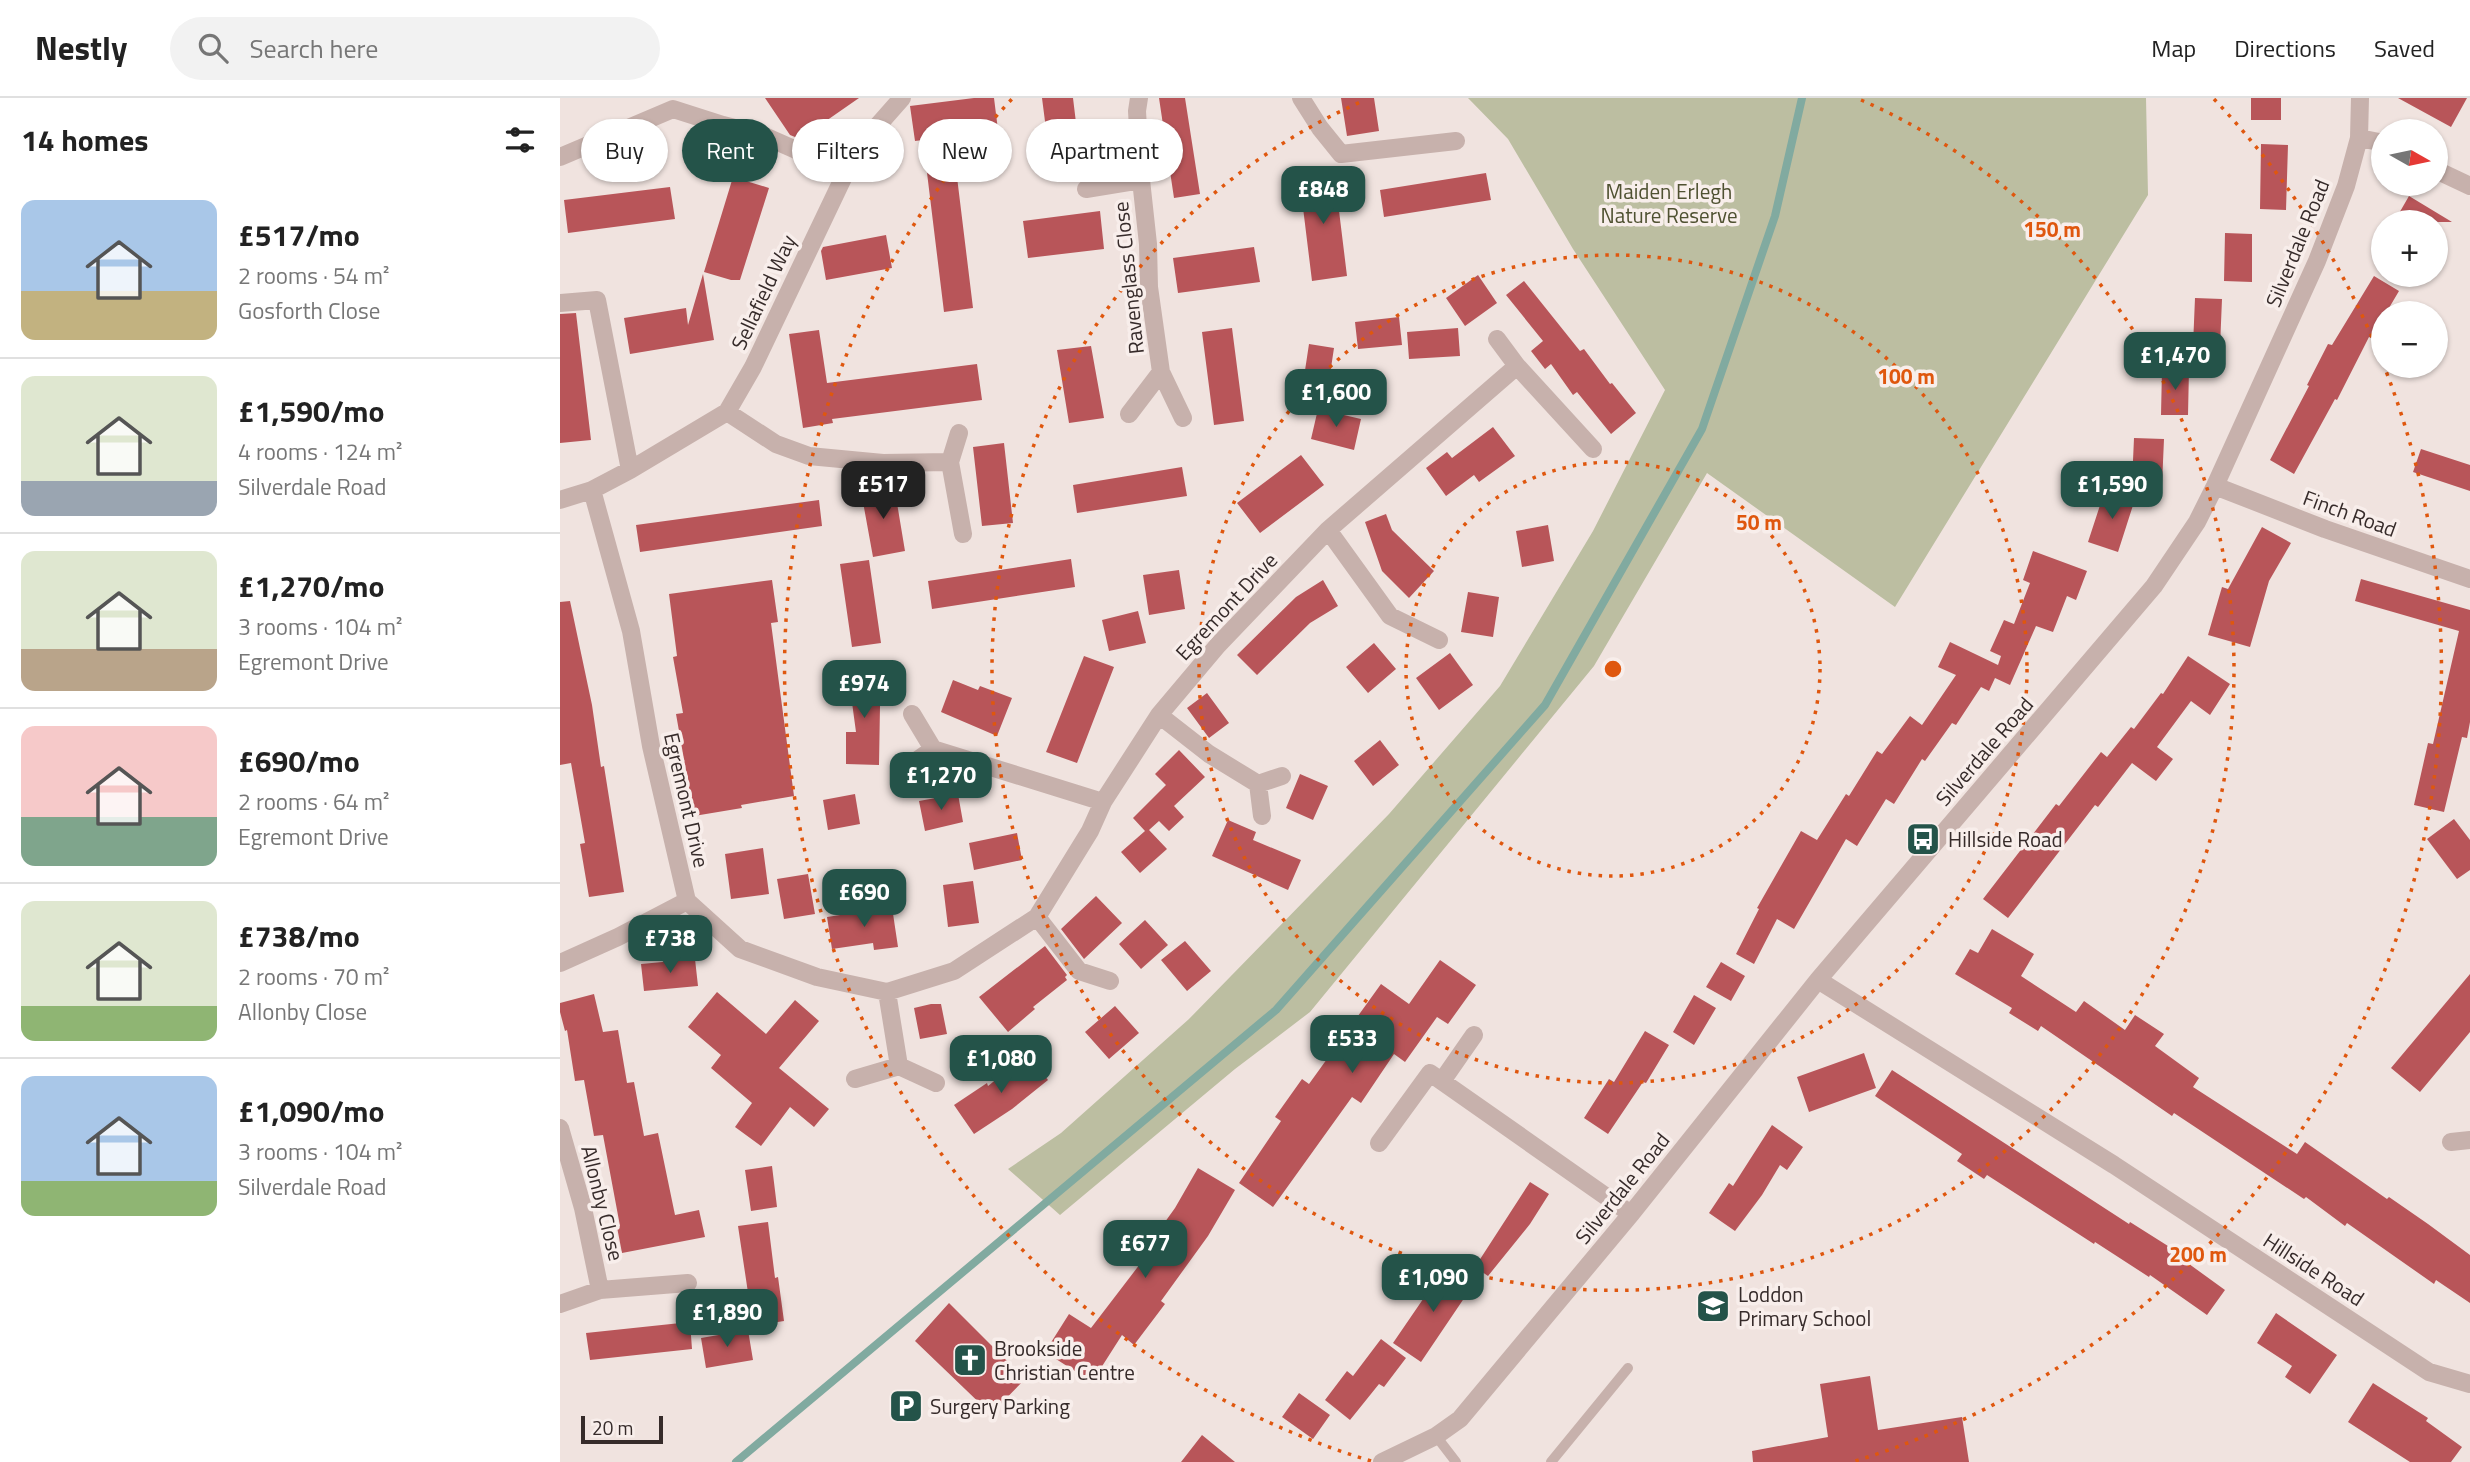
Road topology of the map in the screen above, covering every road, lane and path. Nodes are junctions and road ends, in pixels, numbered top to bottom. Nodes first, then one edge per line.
1 (902, 98) edge
2 (1139, 98) edge
3 (1301, 98) edge
4 (2360, 98) edge
5 (671, 103) edge
6 (884, 119) edge
7 (1137, 119) edge
8 (2359, 138) junction
9 (2371, 140) edge
10 (1456, 141) dead end
11 (792, 148) edge
12 (560, 157) edge
13 (2448, 176) edge
14 (841, 182) edge
15 (1129, 182) edge
16 (1141, 182) edge
17 (2470, 186) edge
18 (1086, 189) dead end
19 (560, 303) edge
20 (1497, 339) dead end
21 (1517, 366) junction
22 (1161, 372) junction
23 (727, 412) junction
24 (1129, 414) dead end
25 (1183, 418) dead end
26 (959, 433) dead end
27 (1593, 449) dead end
28 (950, 462) junction
29 (630, 470) junction
30 (2215, 486) junction
31 (592, 490) junction
32 (560, 499) edge
33 (1328, 530) junction
34 (963, 534) dead end
35 (2470, 579) edge
36 (1439, 640) dead end
37 (912, 714) dead end
38 (1159, 715) junction
39 (933, 749) junction
40 (903, 769) dead end
41 (1282, 776) dead end
42 (1258, 784) junction
43 (1103, 802) junction
44 (1262, 816) dead end
45 (687, 901) junction
46 (1037, 917) junction
47 (560, 963) edge
48 (1818, 980) junction
49 (1110, 981) dead end
50 (887, 992) junction
51 (1474, 1035) dead end
52 (900, 1066) junction
53 (855, 1079) dead end
54 (1442, 1081) junction
55 (936, 1083) dead end
56 (560, 1128) edge
57 (2470, 1140) edge
58 (2451, 1142) dead end
59 (1379, 1143) dead end
60 (1631, 1214) junction
61 (688, 1283) dead end
62 (600, 1290) junction
63 (560, 1304) edge
64 (1628, 1368) dead end
65 (2470, 1384) edge
66 (1436, 1436) junction
67 (1382, 1462) edge
68 (1456, 1462) edge
69 (1551, 1462) edge

1 - 6 street, Sellafield Way
2 - 7 street, Ravenglass Close
3 - 10 street
4 - 8 street, Silverdale Road
5 - 11 street
5 - 12 street
8 - 9 street
8 - 30 street, Silverdale Road
13 - 17 street
14 - 23 street, Sellafield Way
15 - 18 street, Ravenglass Close
16 - 22 street, Ravenglass Close
19 - 29 street
20 - 21 street
21 - 27 street
21 - 33 street, Egremont Drive
22 - 24 street, Ravenglass Close
22 - 25 street, Ravenglass Close
23 - 28 street
23 - 29 street, Sellafield Way
26 - 28 street
28 - 34 street
29 - 31 street, Sellafield Way
30 - 35 street, Finch Road
30 - 48 street, Silverdale Road
31 - 32 street, Sellafield Way
31 - 45 street, Egremont Drive
33 - 36 street
33 - 38 street, Egremont Drive
37 - 39 street
38 - 42 street
38 - 43 street, Egremont Drive
39 - 40 street
39 - 43 street
41 - 42 street
42 - 44 street
43 - 46 street, Egremont Drive
45 - 47 street
45 - 50 street, Egremont Drive
46 - 49 street
46 - 50 street, Egremont Drive
48 - 60 street, Silverdale Road
48 - 65 street, Hillside Road
50 - 52 street
51 - 54 street
52 - 53 street
52 - 55 street
54 - 59 street
54 - 60 street
56 - 62 street, Allonby Close
57 - 58 street
60 - 66 street, Silverdale Road
61 - 62 street, Allonby Close
62 - 63 street, Allonby Close
64 - 69 lane
66 - 67 street, Silverdale Road
66 - 68 lane

